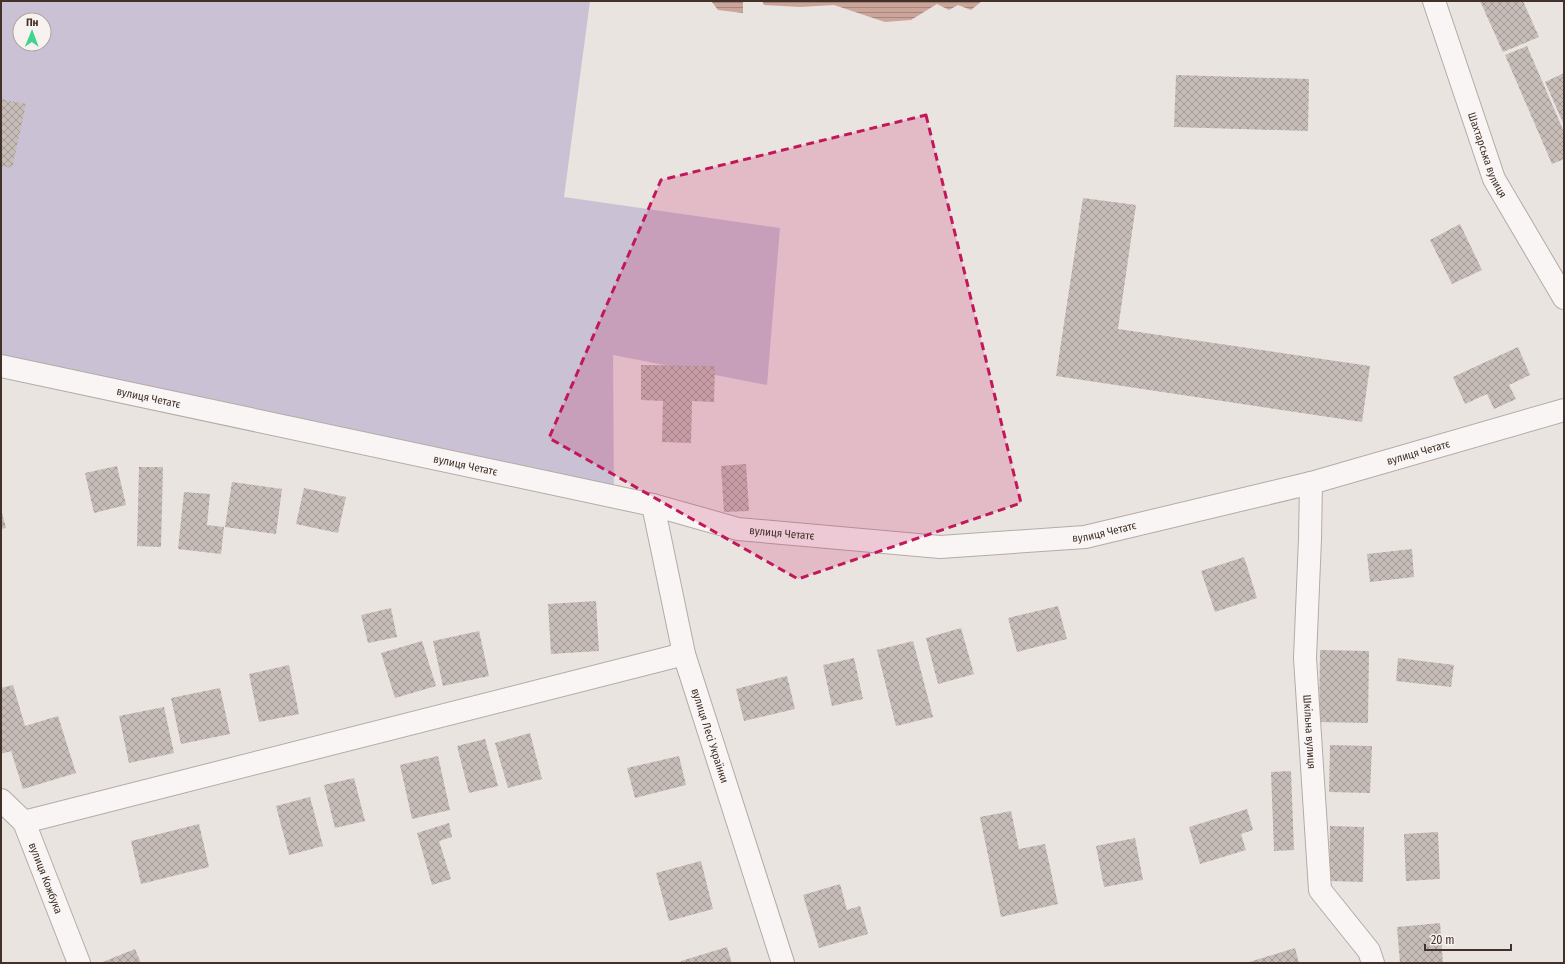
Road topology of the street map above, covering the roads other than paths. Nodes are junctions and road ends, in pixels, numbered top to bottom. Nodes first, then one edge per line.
1 (1434, 1) edge
2 (1564, 298) edge
3 (1, 366) edge
4 (1564, 410) edge
5 (1311, 483) junction
6 (653, 505) junction
7 (684, 654) junction
8 (1, 800) edge
9 (24, 822) junction
10 (79, 963) edge
11 (783, 963) edge
12 (1373, 963) edge

1 - 2 street, Шахтарська вулиця
3 - 6 street, вулиця Четатє
4 - 5 street, вулиця Четатє
5 - 6 street, вулиця Четатє
5 - 12 street, Шкільна вулиця
6 - 7 street, вулиця Лесі Українки
7 - 9 street
7 - 11 street, вулиця Лесі Українки
8 - 9 street, вулиця Кожбука
9 - 10 street, вулиця Кожбука

